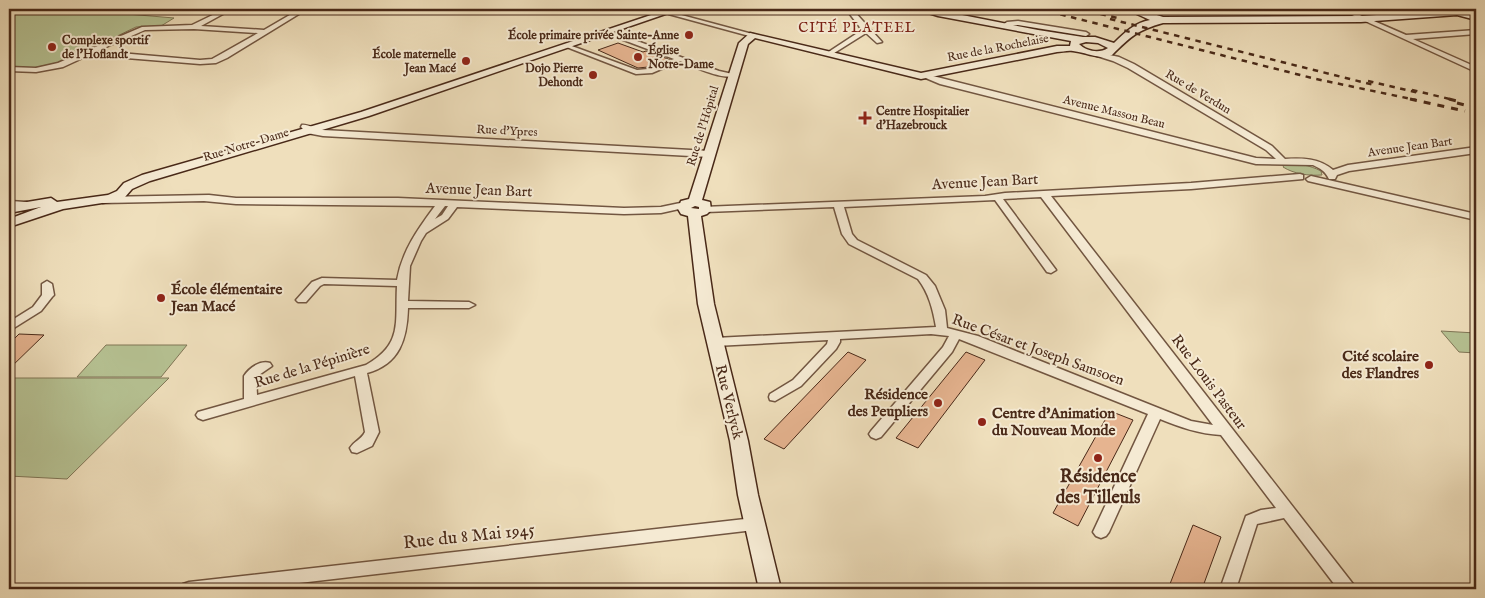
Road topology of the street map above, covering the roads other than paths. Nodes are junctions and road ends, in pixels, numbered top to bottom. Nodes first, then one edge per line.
1 (229, 9) edge
2 (304, 9) edge
3 (653, 9) edge
4 (676, 9) edge
5 (849, 9) edge
6 (920, 9) edge
7 (1130, 9) edge
8 (1342, 9) edge
9 (950, 10) edge
10 (934, 11) edge
11 (666, 12) junction
12 (1461, 12) edge
13 (1145, 15) edge
14 (965, 18) junction
15 (1169, 18) junction
16 (1362, 18) junction
17 (1004, 26) junction
18 (194, 27) junction
19 (866, 30) junction
20 (265, 32) junction
21 (607, 32) junction
22 (1476, 32) edge
23 (1038, 33) junction
24 (753, 34) junction
25 (1128, 35) junction
26 (1085, 37) junction
27 (1404, 37) junction
28 (1097, 40) junction
29 (880, 42) dead end
30 (567, 46) junction
31 (1075, 46) junction
32 (1114, 48) junction
33 (88, 53) junction
34 (829, 54) junction
35 (1096, 54) junction
36 (680, 59) junction
37 (9, 69) edge
38 (1476, 70) edge
39 (940, 72) junction
40 (733, 75) junction
41 (925, 76) junction
42 (947, 83) junction
43 (307, 128) junction
44 (1476, 150) edge
45 (709, 154) junction
46 (1278, 164) junction
47 (1316, 165) junction
48 (1348, 168) junction
49 (1332, 175) junction
50 (1300, 177) junction
51 (1311, 178) junction
52 (1266, 180) junction
53 (1356, 188) junction
54 (104, 194) junction
55 (125, 194) junction
56 (1044, 194) junction
57 (998, 196) junction
58 (442, 203) junction
59 (455, 203) junction
60 (9, 204) edge
61 (838, 204) junction
62 (29, 205) junction
63 (693, 208) junction
64 (9, 209) edge
65 (1476, 217) edge
66 (10, 223) edge
67 (422, 232) junction
68 (1051, 270) dead end
69 (402, 283) junction
70 (47, 284) dead end
71 (302, 300) dead end
72 (403, 304) junction
73 (468, 305) dead end
74 (9, 327) edge
75 (942, 331) junction
76 (956, 333) junction
77 (833, 335) junction
78 (715, 342) junction
79 (266, 366) dead end
80 (360, 370) junction
81 (775, 397) dead end
82 (251, 401) junction
83 (1156, 412) junction
84 (204, 414) dead end
85 (1225, 430) junction
86 (876, 434) dead end
87 (357, 448) dead end
88 (1288, 512) junction
89 (754, 524) junction
90 (1101, 532) dead end
91 (189, 589) edge
92 (770, 589) edge
93 (1228, 589) edge
94 (1347, 589) edge

1 - 18 street
2 - 20 street
3 - 11 street, Avenue Masson Beau
4 - 11 main road, Rue Notre-Dame
5 - 19 street
6 - 10 main road
7 - 13 main road
8 - 16 street
9 - 10 main road
9 - 14 main road
10 - 14 main road
11 - 21 main road, Rue Notre-Dame
11 - 24 street, Avenue Masson Beau
12 - 16 main road
13 - 15 main road
13 - 15 main road
13 - 25 main road
14 - 17 main road
15 - 16 main road
16 - 27 street
17 - 23 main road
17 - 26 street
18 - 20 street
18 - 33 street
19 - 29 street
19 - 34 street
20 - 33 street
21 - 30 main road, Rue Notre-Dame
21 - 36 street
22 - 27 street
23 - 26 main road
23 - 31 main road
24 - 34 main road, Avenue Masson Beau
24 - 40 main road, Rue de l'Hôpital
25 - 28 main road
25 - 32 main road
26 - 28 main road
26 - 31 main road
27 - 38 street
28 - 32 main road
30 - 36 street
30 - 43 main road, Rue Notre-Dame
31 - 35 main road
31 - 39 main road, Rue de la Rochelaise
32 - 35 main road
33 - 37 street
34 - 41 main road, Avenue Masson Beau
35 - 46 street, Rue de Verdun
36 - 40 street
39 - 41 main road, Rue de la Rochelaise
39 - 42 street
40 - 45 main road, Rue de l'Hôpital
41 - 42 street, Avenue Masson Beau
42 - 46 street, Avenue Masson Beau
43 - 45 street, Rue d'Ypres
43 - 54 main road, Rue Notre-Dame
43 - 55 main road, Rue Notre-Dame
44 - 48 street, Avenue Jean Bart
45 - 63 main road, Rue de l'Hôpital
46 - 47 street
46 - 50 street
46 - 52 street
47 - 48 street, Avenue Jean Bart
47 - 49 street
48 - 49 street, Avenue Jean Bart
49 - 51 street, Avenue Jean Bart
49 - 53 street
50 - 51 street
50 - 52 street, Avenue Jean Bart
51 - 53 street
52 - 56 street, Avenue Jean Bart
53 - 65 street
54 - 55 main road, Rue Notre-Dame
54 - 62 main road, Rue Notre-Dame
54 - 66 main road, Rue Notre-Dame
55 - 58 street, Avenue Jean Bart
56 - 57 street, Avenue Jean Bart
56 - 85 street, Rue Louis Pasteur
57 - 61 street, Avenue Jean Bart
57 - 68 street
58 - 59 street, Avenue Jean Bart
58 - 67 street, Rue de la Pépinière
59 - 63 street, Avenue Jean Bart
59 - 67 street, Rue de la Pépinière
60 - 62 street
61 - 63 street, Avenue Jean Bart
61 - 75 street
62 - 64 main road, Rue Notre-Dame
63 - 78 main road, Rue Verlyck
67 - 69 street, Rue de la Pépinière
69 - 71 street
69 - 72 street, Rue de la Pépinière
70 - 74 street
72 - 73 street
72 - 80 street, Rue de la Pépinière
75 - 76 street, Rue César et Joseph Samsoen
75 - 77 street, Rue César et Joseph Samsoen
76 - 83 street, Rue César et Joseph Samsoen
76 - 86 street
77 - 78 street, Rue César et Joseph Samsoen
77 - 81 street
78 - 89 main road, Rue Verlyck
79 - 82 street
80 - 82 street, Rue de la Pépinière
80 - 87 street
82 - 84 street, Rue de la Pépinière
83 - 85 street, Rue César et Joseph Samsoen
83 - 90 street
85 - 88 street, Rue Louis Pasteur
88 - 93 street
88 - 94 street, Rue Louis Pasteur
89 - 91 street, Rue du 8 Mai 1945
89 - 92 main road, Rue Verlyck

